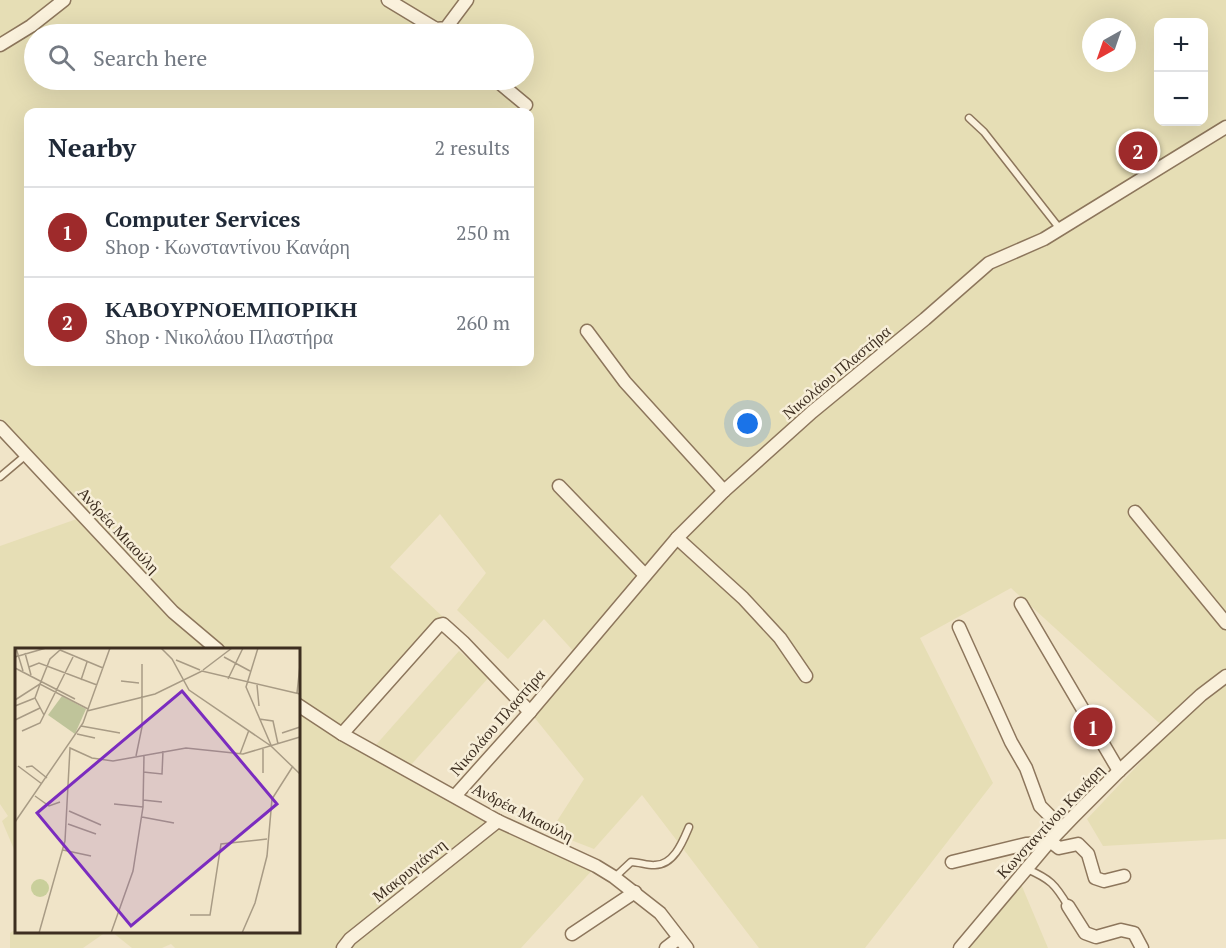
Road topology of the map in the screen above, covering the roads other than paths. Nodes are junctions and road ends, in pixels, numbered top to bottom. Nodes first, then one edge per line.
1 (64, 0) edge
2 (388, 0) edge
3 (467, 0) edge
4 (34, 24) edge
5 (428, 24) edge
6 (449, 24) edge
7 (24, 30) edge
8 (0, 45) edge
9 (508, 90) edge
10 (526, 105) dead end
11 (969, 118) dead end
12 (1226, 127) edge
13 (1060, 229) junction
14 (587, 331) dead end
15 (0, 427) edge
16 (26, 455) junction
17 (0, 477) edge
18 (559, 486) dead end
19 (724, 491) junction
20 (1135, 512) dead end
21 (677, 537) junction
22 (645, 575) junction
23 (1021, 604) dead end
24 (1226, 623) edge
25 (959, 627) dead end
26 (217, 648) edge
27 (806, 676) dead end
28 (1226, 676) edge
29 (300, 706) edge
30 (530, 712) junction
31 (342, 734) junction
32 (1119, 771) junction
33 (455, 796) junction
34 (498, 821) junction
35 (689, 827) dead end
36 (1062, 828) junction
37 (1049, 842) junction
38 (952, 862) dead end
39 (1027, 869) junction
40 (1124, 876) dead end
41 (614, 877) junction
42 (635, 892) junction
43 (1068, 906) joint
44 (572, 934) dead end
45 (679, 938) junction
46 (343, 948) edge
47 (666, 948) edge
48 (687, 948) edge
49 (960, 948) edge
50 (1142, 948) edge

1 - 4 street
2 - 5 street
3 - 6 street
7 - 8 street
9 - 10 street
11 - 13 lane
12 - 13 street, Νικολάου Πλαστήρα
13 - 19 street, Νικολάου Πλαστήρα
14 - 19 street
15 - 16 street, Ανδρέα Μιαούλη
16 - 17 lane
16 - 26 street, Ανδρέα Μιαούλη
18 - 22 street
19 - 21 street, Νικολάου Πλαστήρα
20 - 24 street
21 - 22 street, Νικολάου Πλαστήρα
21 - 27 street
22 - 30 street, Νικολάου Πλαστήρα
23 - 32 street
25 - 36 street
28 - 32 street, Κωνσταντίνου Κανάρη
29 - 31 street, Ανδρέα Μιαούλη
30 - 31 street
30 - 33 street, Νικολάου Πλαστήρα
31 - 33 street, Ανδρέα Μιαούλη
32 - 36 street, Κωνσταντίνου Κανάρη
33 - 34 street, Ανδρέα Μιαούλη
34 - 41 street, Ανδρέα Μιαούλη
34 - 46 street, Μακρυγιάννη
35 - 41 lane
36 - 37 street, Κωνσταντίνου Κανάρη
37 - 38 street
37 - 39 street, Κωνσταντίνου Κανάρη
37 - 40 street
39 - 43 lane
39 - 49 street, Κωνσταντίνου Κανάρη
41 - 42 street, Ανδρέα Μιαούλη
42 - 44 street
42 - 45 street, Ανδρέα Μιαούλη
43 - 50 street
45 - 47 street
45 - 48 street, Ανδρέα Μιαούλη

